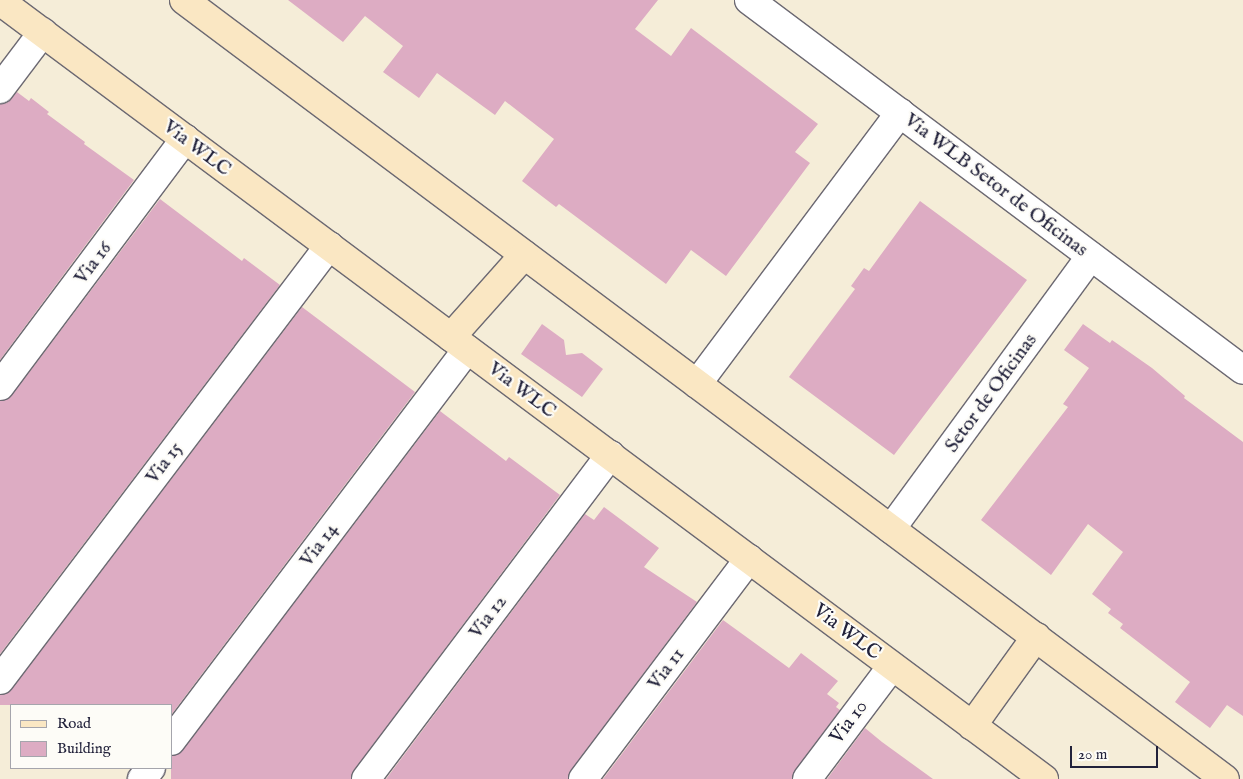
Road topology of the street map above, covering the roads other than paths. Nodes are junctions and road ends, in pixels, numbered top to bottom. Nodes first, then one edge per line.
1 (184, 0) edge
2 (749, 0) edge
3 (0, 1) edge
4 (42, 32) junction
5 (0, 89) edge
6 (900, 113) junction
7 (185, 139) junction
8 (329, 246) junction
9 (524, 255) junction
10 (1091, 256) junction
11 (459, 343) junction
12 (1243, 370) edge
13 (697, 384) junction
14 (0, 386) edge
15 (610, 456) junction
16 (891, 529) junction
17 (748, 559) junction
18 (1036, 637) junction
19 (892, 666) junction
20 (0, 680) edge
21 (972, 726) junction
22 (172, 740) edge
23 (150, 769) edge
24 (1034, 776) edge
25 (142, 779) edge
26 (366, 779) edge
27 (583, 779) edge
28 (807, 779) edge
29 (1225, 779) edge

1 - 9 street
2 - 6 street, Via WLB Setor de Oficinas
3 - 4 street, Via WLC
4 - 5 street
4 - 7 street, Via WLC
6 - 10 street, Via WLB Setor de Oficinas
6 - 13 street
7 - 8 street, Via WLC
7 - 14 street, Via 16
8 - 11 street, Via WLC
8 - 20 street, Via 15
9 - 11 street
9 - 13 street
10 - 12 street, Via WLB Setor de Oficinas
10 - 16 street, Setor de Oficinas
11 - 15 street, Via WLC
11 - 22 street, Via 14
13 - 16 street
15 - 17 street, Via WLC
15 - 26 street, Via 12
16 - 18 street
17 - 19 street, Via WLC
17 - 27 street, Via 11
18 - 21 street
18 - 29 street
19 - 21 street, Via WLC
19 - 28 street, Via 10
21 - 24 street, Via WLC
23 - 25 street

